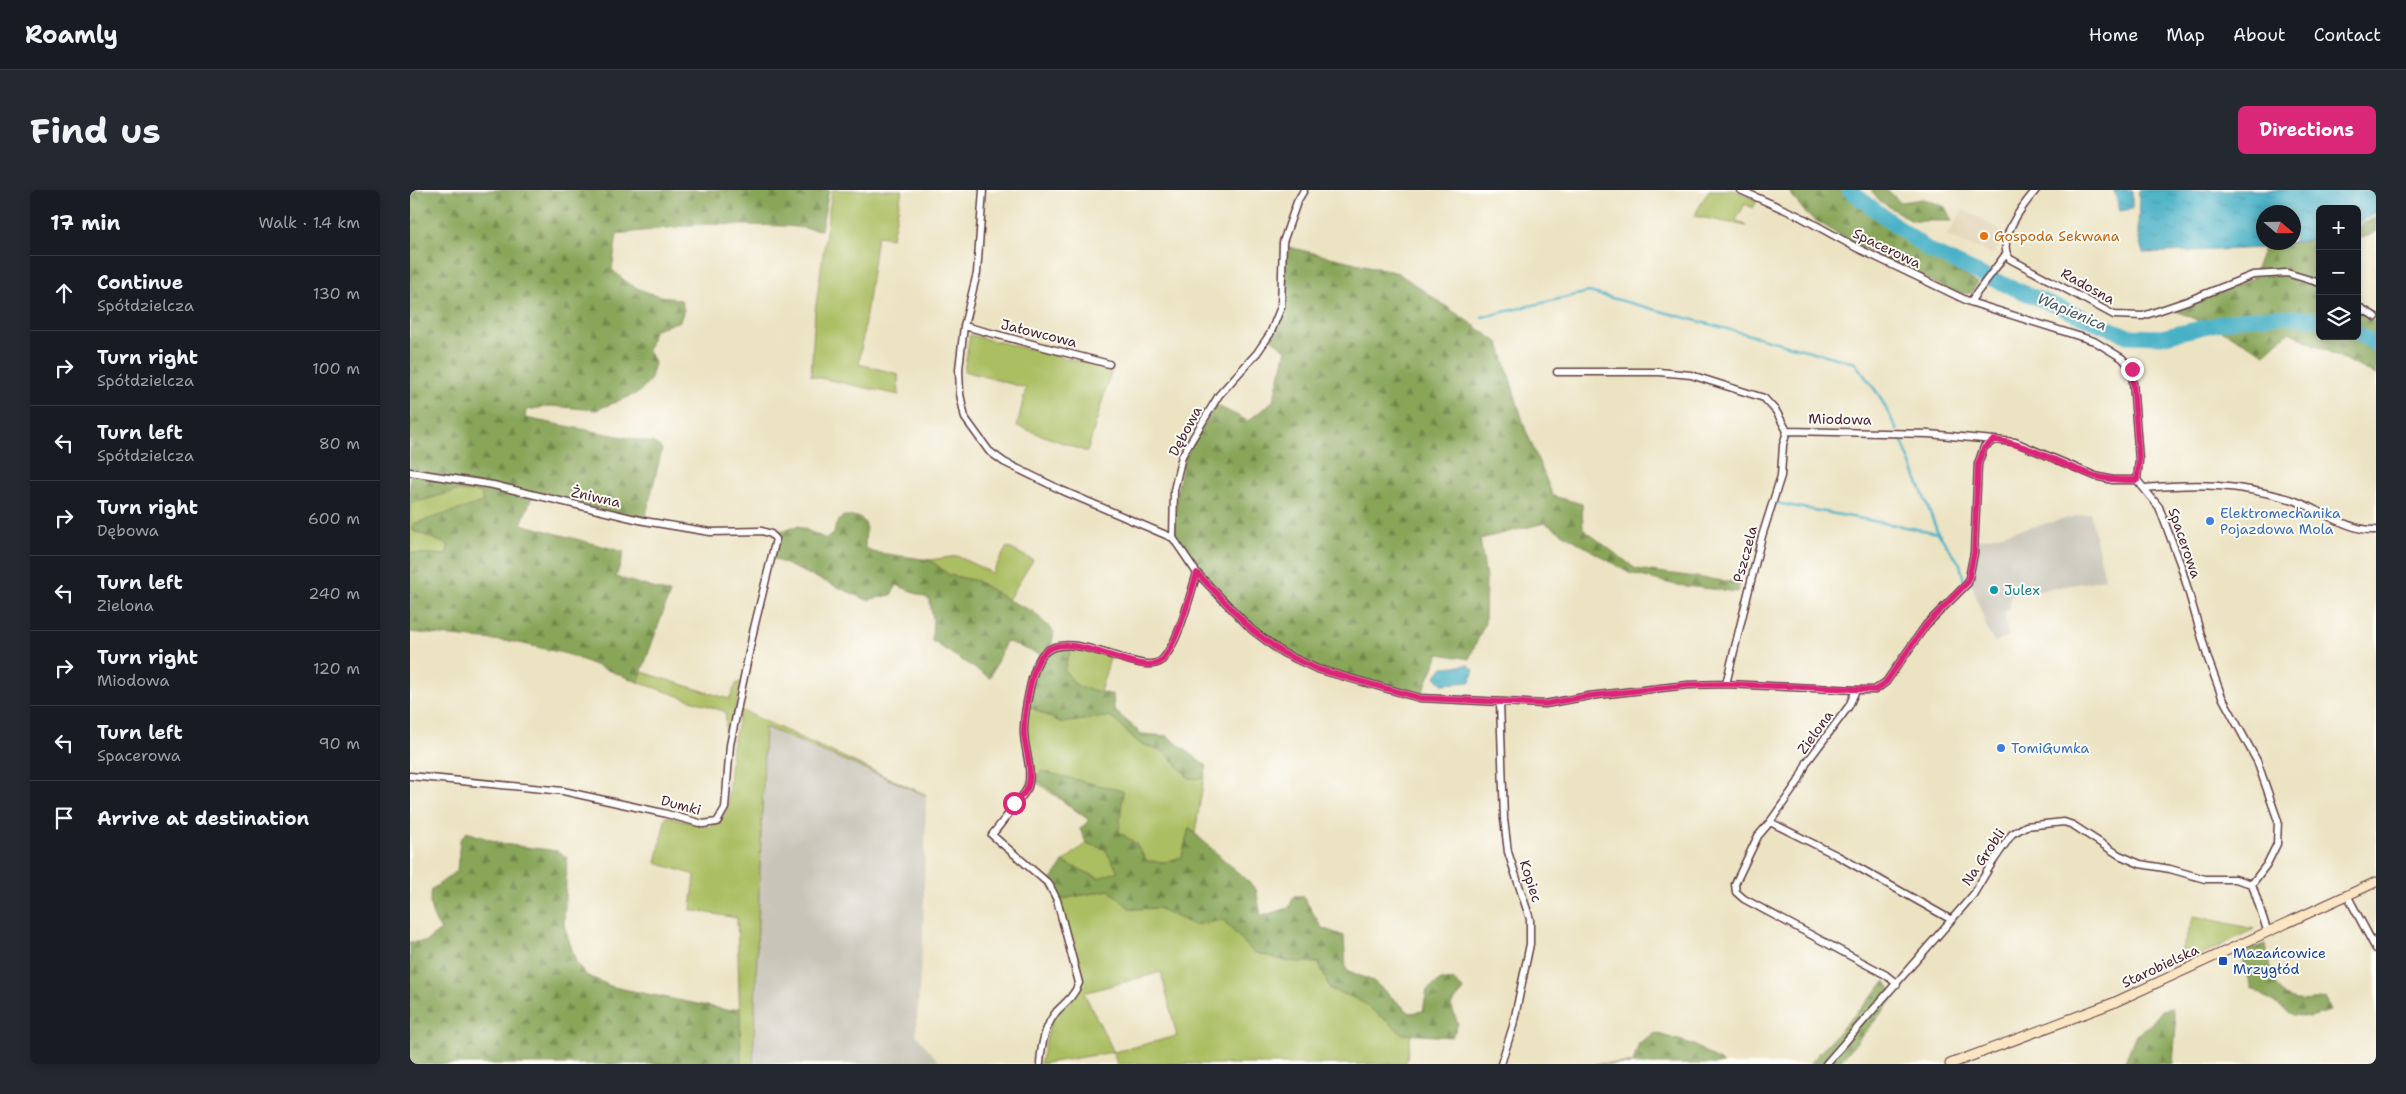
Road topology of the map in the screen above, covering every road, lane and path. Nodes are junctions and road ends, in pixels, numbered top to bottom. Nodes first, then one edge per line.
1 (983, 190) edge
2 (1304, 190) edge
3 (1740, 190) edge
4 (2036, 190) edge
5 (2006, 254) junction
6 (2316, 282) edge
7 (1970, 302) junction
8 (2361, 308) edge
9 (2376, 317) edge
10 (964, 326) junction
11 (1109, 364) dead end
12 (1557, 372) dead end
13 (1787, 431) junction
14 (1994, 440) junction
15 (410, 472) edge
16 (2137, 480) junction
17 (2145, 488) junction
18 (2376, 530) edge
19 (1173, 538) junction
20 (776, 539) joint
21 (1197, 573) junction
22 (1726, 684) junction
23 (1856, 690) junction
24 (1500, 702) junction
25 (410, 776) edge
26 (1770, 822) junction
27 (2376, 882) edge
28 (2252, 884) junction
29 (2347, 895) junction
30 (1950, 919) junction
31 (2267, 930) junction
32 (2376, 949) edge
33 (1897, 984) junction
34 (1040, 1064) edge
35 (1501, 1064) edge
36 (1826, 1064) edge
37 (1950, 1064) edge

1 - 10 street
2 - 19 street, Dębowa
3 - 7 street, Spacerowa
4 - 5 street
5 - 6 street, Radosna
5 - 7 street
7 - 16 street, Spacerowa
8 - 9 street
10 - 11 street, Jałowcowa
10 - 19 street
12 - 13 street
13 - 14 street, Miodowa
13 - 22 street, Pszczela
14 - 16 street, Miodowa
14 - 23 street
15 - 20 street, Żniwna
16 - 17 street, Spacerowa
17 - 18 street
17 - 28 street, Spacerowa
19 - 21 street
20 - 25 street, Dumki
21 - 24 street
21 - 34 street
22 - 23 street
22 - 24 street
23 - 26 street, Zielona
24 - 35 street, Kopiec
26 - 30 street
26 - 33 street, Zielona
27 - 29 street, Starobielska
28 - 30 street, Na Grobli
28 - 31 street
29 - 31 street, Starobielska
29 - 32 street
30 - 33 street, Na Grobli
31 - 37 street, Starobielska
33 - 36 street, Na Grobli

